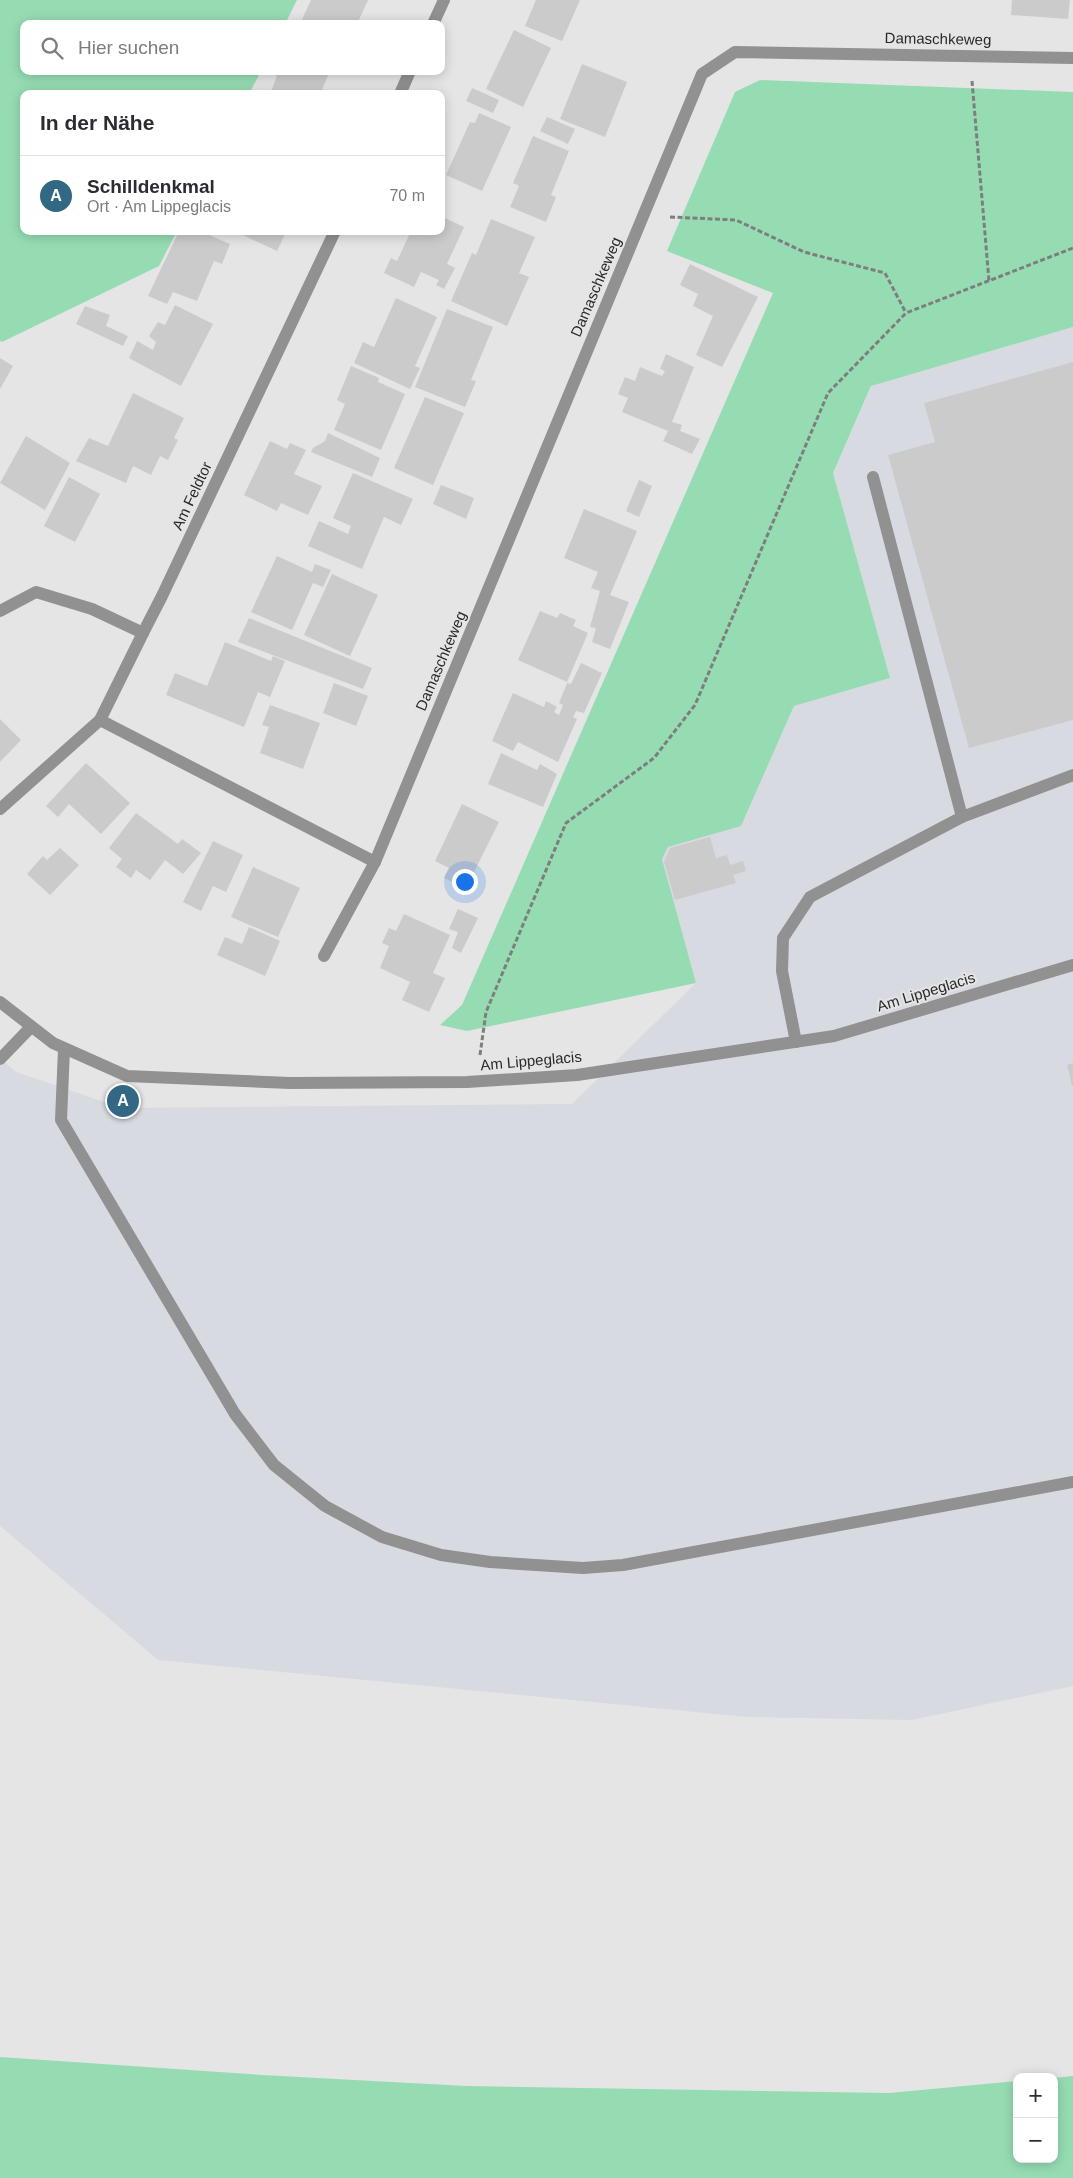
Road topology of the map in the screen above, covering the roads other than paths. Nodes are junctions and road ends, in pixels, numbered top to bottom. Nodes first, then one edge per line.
1 (444, 0) edge
2 (435, 20) edge
3 (1073, 58) edge
4 (408, 75) edge
5 (402, 90) edge
6 (333, 235) edge
7 (873, 477) dead end
8 (0, 611) edge
9 (143, 633) junction
10 (100, 720) junction
11 (1073, 775) edge
12 (0, 809) edge
13 (962, 817) junction
14 (375, 862) junction
15 (324, 956) dead end
16 (1073, 965) edge
17 (0, 1002) edge
18 (31, 1026) junction
19 (796, 1042) junction
20 (64, 1048) junction
21 (0, 1059) edge
22 (1073, 1482) edge

1 - 2 street
3 - 14 street, Damaschkeweg
4 - 5 street
6 - 9 street, Am Feldtor
7 - 13 street
8 - 9 street
9 - 10 street
10 - 12 street
10 - 14 street
11 - 13 street
13 - 19 street
14 - 15 street, Damaschkeweg
16 - 19 street, Am Lippeglacis
17 - 18 street, Am Lippeglacis
18 - 20 street, Am Lippeglacis
18 - 21 street
19 - 20 street, Am Lippeglacis
20 - 22 street

